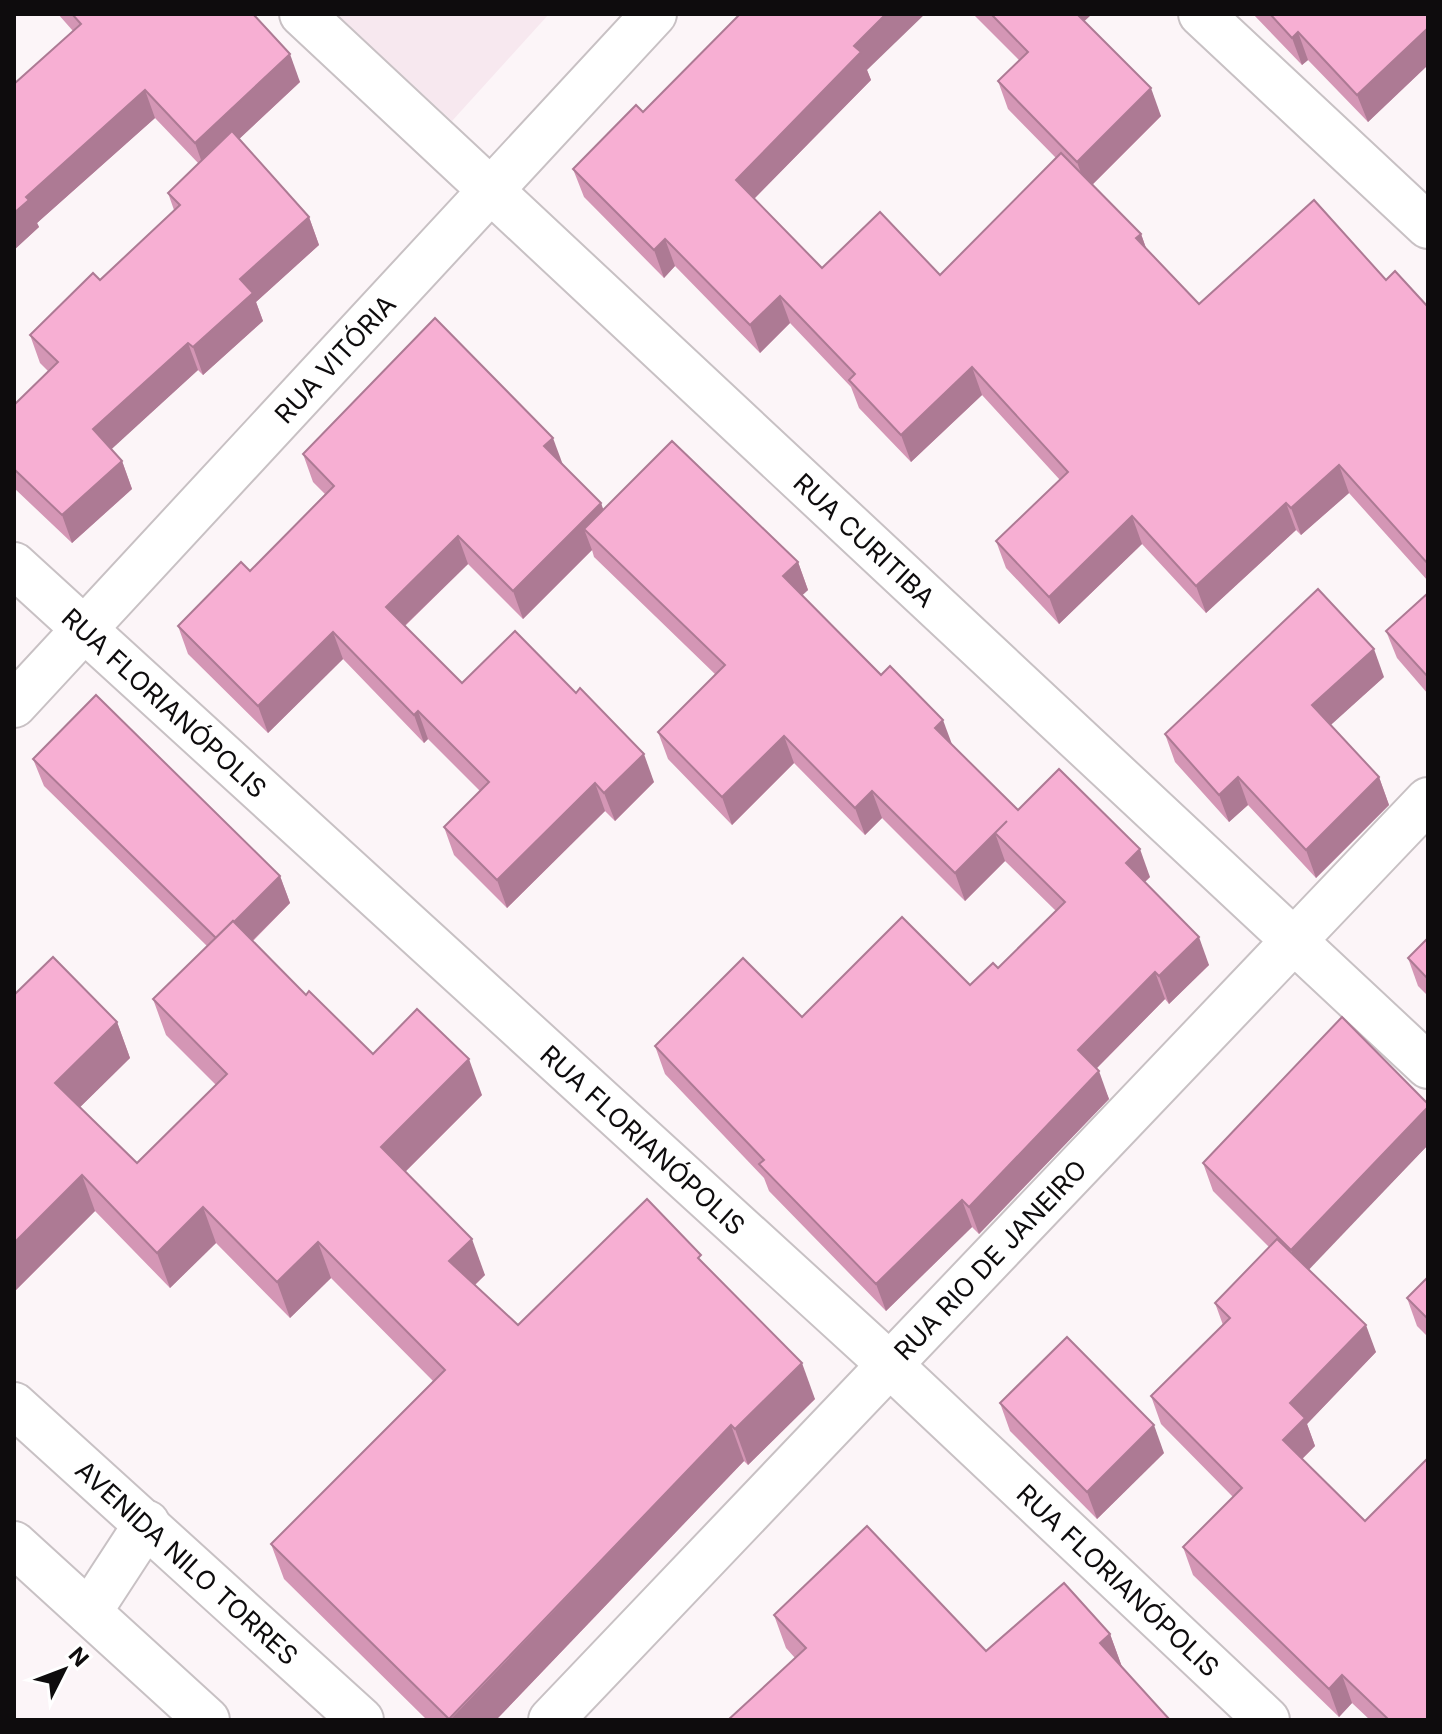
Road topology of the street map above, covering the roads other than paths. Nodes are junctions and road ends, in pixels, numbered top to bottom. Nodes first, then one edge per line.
1 (302, 14) edge
2 (654, 14) edge
3 (1201, 14) edge
4 (492, 190) junction
5 (1428, 226) edge
6 (14, 565) edge
7 (84, 630) junction
8 (14, 705) edge
9 (1428, 800) edge
10 (1293, 941) junction
11 (1428, 1066) edge
12 (890, 1365) junction
13 (14, 1405) edge
14 (147, 1523) junction
15 (14, 1544) edge
16 (89, 1612) junction
17 (207, 1720) edge
18 (361, 1720) edge
19 (551, 1720) edge
20 (1267, 1720) edge

1 - 4 street, RUA CURITIBA
2 - 4 street, RUA VITÓRIA
3 - 5 street
4 - 7 street, RUA VITÓRIA
4 - 10 street, RUA CURITIBA
6 - 7 street, RUA FLORIANÓPOLIS
7 - 8 street, RUA VITÓRIA
7 - 12 street, RUA FLORIANÓPOLIS
9 - 10 street, RUA RIO DE JANEIRO
10 - 11 street, RUA CURITIBA
10 - 12 street, RUA RIO DE JANEIRO
12 - 19 street, RUA RIO DE JANEIRO
12 - 20 street, RUA FLORIANÓPOLIS
13 - 14 street, AVENIDA NILO TORRES
14 - 16 street
14 - 18 street, AVENIDA NILO TORRES
15 - 16 street
16 - 17 street

